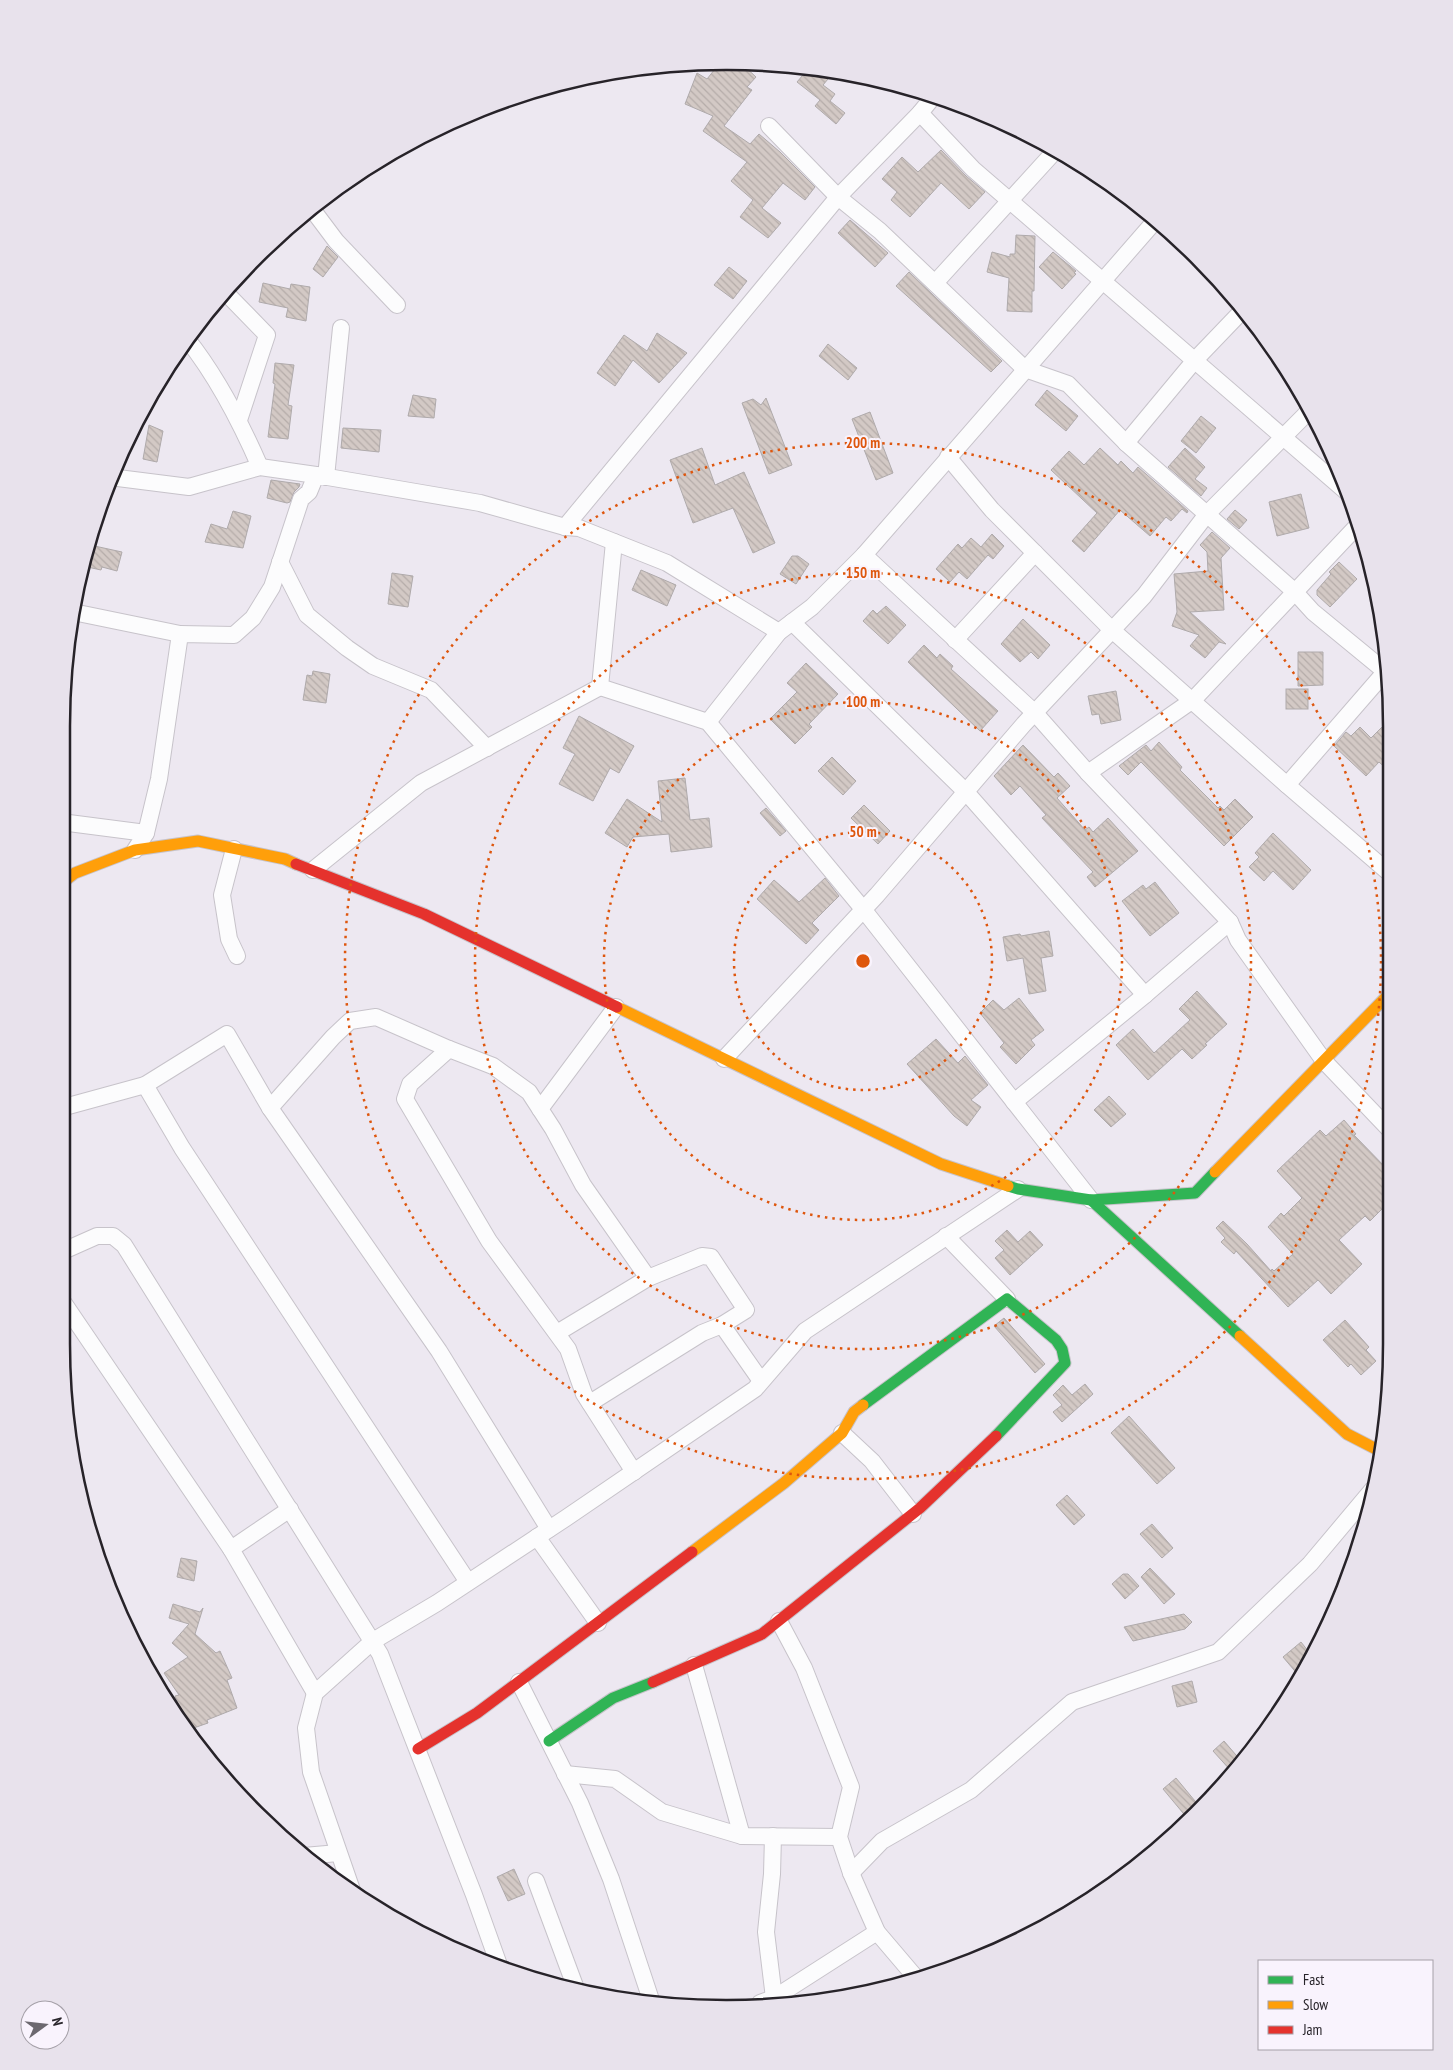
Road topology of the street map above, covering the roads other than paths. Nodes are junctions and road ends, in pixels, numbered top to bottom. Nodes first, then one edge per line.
1 (929, 102) edge
2 (920, 113) junction
3 (770, 126) dead end
4 (1051, 156) edge
5 (838, 197) junction
6 (1009, 200) junction
7 (316, 215) edge
8 (1151, 226) edge
9 (1103, 280) junction
10 (935, 283) junction
11 (230, 297) edge
12 (397, 305) dead end
13 (1238, 316) edge
14 (341, 328) dead end
15 (192, 346) edge
16 (1195, 360) junction
17 (1025, 369) junction
18 (1304, 416) edge
19 (239, 420) junction
20 (1284, 437) junction
21 (1126, 443) junction
22 (948, 457) junction
23 (260, 467) junction
24 (321, 476) junction
25 (119, 478) edge
26 (1336, 482) edge
27 (1207, 514) junction
28 (565, 527) junction
29 (1353, 530) edge
30 (614, 542) junction
31 (1035, 553) junction
32 (864, 555) junction
33 (280, 562) junction
34 (1294, 591) junction
35 (80, 614) edge
36 (792, 622) junction
37 (1112, 630) junction
38 (779, 632) junction
39 (180, 634) junction
40 (955, 640) junction
41 (1380, 666) edge
42 (1381, 677) edge
43 (600, 688) junction
44 (1193, 700) junction
45 (1034, 713) junction
46 (708, 722) junction
47 (487, 748) junction
48 (1088, 773) junction
49 (1287, 785) junction
50 (966, 792) junction
51 (70, 823) edge
52 (146, 833) junction
53 (234, 849) junction
54 (135, 850) junction
55 (1383, 868) edge
56 (313, 870) junction
57 (70, 877) edge
58 (863, 910) junction
59 (1230, 922) junction
60 (237, 956) dead end
61 (1145, 995) junction
62 (1383, 1000) edge
63 (616, 1007) junction
64 (449, 1049) junction
65 (724, 1059) junction
66 (1324, 1061) junction
67 (145, 1085) junction
68 (1014, 1102) junction
69 (70, 1106) edge
70 (270, 1108) junction
71 (540, 1109) junction
72 (1383, 1122) edge
73 (1018, 1189) junction
74 (1091, 1200) junction
75 (946, 1236) junction
76 (70, 1248) edge
77 (648, 1278) junction
78 (1007, 1299) junction
79 (70, 1312) edge
80 (722, 1325) junction
81 (557, 1333) junction
82 (761, 1381) junction
83 (590, 1403) junction
84 (842, 1433) junction
85 (1374, 1448) edge
86 (634, 1472) junction
87 (1364, 1501) edge
88 (290, 1509) junction
89 (913, 1514) junction
90 (543, 1533) junction
91 (231, 1549) junction
92 (468, 1582) junction
93 (779, 1621) junction
94 (598, 1623) junction
95 (374, 1641) junction
96 (694, 1666) junction
97 (519, 1682) junction
98 (316, 1693) junction
99 (549, 1741) junction
100 (418, 1749) junction
101 (565, 1774) junction
102 (742, 1836) junction
103 (773, 1836) junction
104 (839, 1837) junction
105 (338, 1853) junction
106 (316, 1855) edge
107 (851, 1873) junction
108 (348, 1879) edge
109 (536, 1881) dead end
110 (877, 1932) junction
111 (497, 1958) edge
112 (911, 1973) edge
113 (572, 1981) edge
114 (649, 1995) edge
115 (774, 1998) edge
116 (770, 1999) edge

1 - 2 street
2 - 5 street
2 - 6 street
3 - 5 street
4 - 6 street
5 - 10 street
5 - 28 street
6 - 9 street
6 - 10 street
7 - 12 street
8 - 9 street
9 - 16 street
9 - 17 street
10 - 17 street
11 - 19 street
13 - 16 street
14 - 24 street
15 - 19 street
16 - 20 street
16 - 21 street
17 - 21 street
17 - 22 street
18 - 20 street
19 - 23 street
20 - 26 street
20 - 27 street
21 - 27 street
22 - 31 street
22 - 32 street
23 - 24 street
23 - 25 street
24 - 28 street
24 - 33 street
27 - 34 street
27 - 37 street
28 - 30 street
29 - 34 street
30 - 38 street
30 - 43 street
31 - 37 street
31 - 40 street
32 - 36 street
32 - 40 street
33 - 39 street
33 - 47 street
34 - 41 street
34 - 44 street
35 - 39 street
36 - 38 street
36 - 50 street
37 - 44 street
37 - 45 street
38 - 46 street
39 - 52 street
40 - 45 street
42 - 49 street
43 - 46 street
43 - 47 street
44 - 48 street
44 - 49 street
45 - 48 street
45 - 50 street
46 - 58 street
47 - 56 street
48 - 59 street
49 - 55 street
50 - 58 street
50 - 61 street
51 - 52 street
52 - 54 street
53 - 54 street
53 - 56 street
53 - 60 street
54 - 57 street
56 - 63 street
58 - 65 street
58 - 68 street
59 - 61 street
59 - 66 street
61 - 68 street
62 - 66 street
63 - 65 street
63 - 71 street
64 - 70 street
64 - 71 street
64 - 81 street
65 - 73 street
66 - 72 street
66 - 74 street
67 - 69 street
67 - 70 street
67 - 92 street
68 - 74 street
70 - 90 street
71 - 77 street
73 - 74 street
73 - 75 street
74 - 85 street
75 - 78 street
75 - 82 street
76 - 88 street
77 - 80 street
77 - 81 street
78 - 84 street
78 - 89 street
79 - 91 street
80 - 82 street
80 - 83 street
81 - 83 street
82 - 86 street
83 - 86 street
84 - 89 street
84 - 94 street
86 - 90 street
87 - 107 street
88 - 91 street
88 - 95 street
89 - 93 street
90 - 92 street
90 - 94 street
91 - 98 street
92 - 95 street
93 - 96 street
93 - 104 street
94 - 97 street
95 - 98 street
95 - 100 street
96 - 99 street
96 - 102 street
97 - 99 street
97 - 100 street
98 - 105 street
99 - 101 street
100 - 111 street
101 - 102 street
101 - 114 street
102 - 103 street
103 - 104 street
103 - 116 street
104 - 107 street
105 - 106 street
105 - 108 street
107 - 110 street
109 - 113 street
110 - 112 street
110 - 115 street

